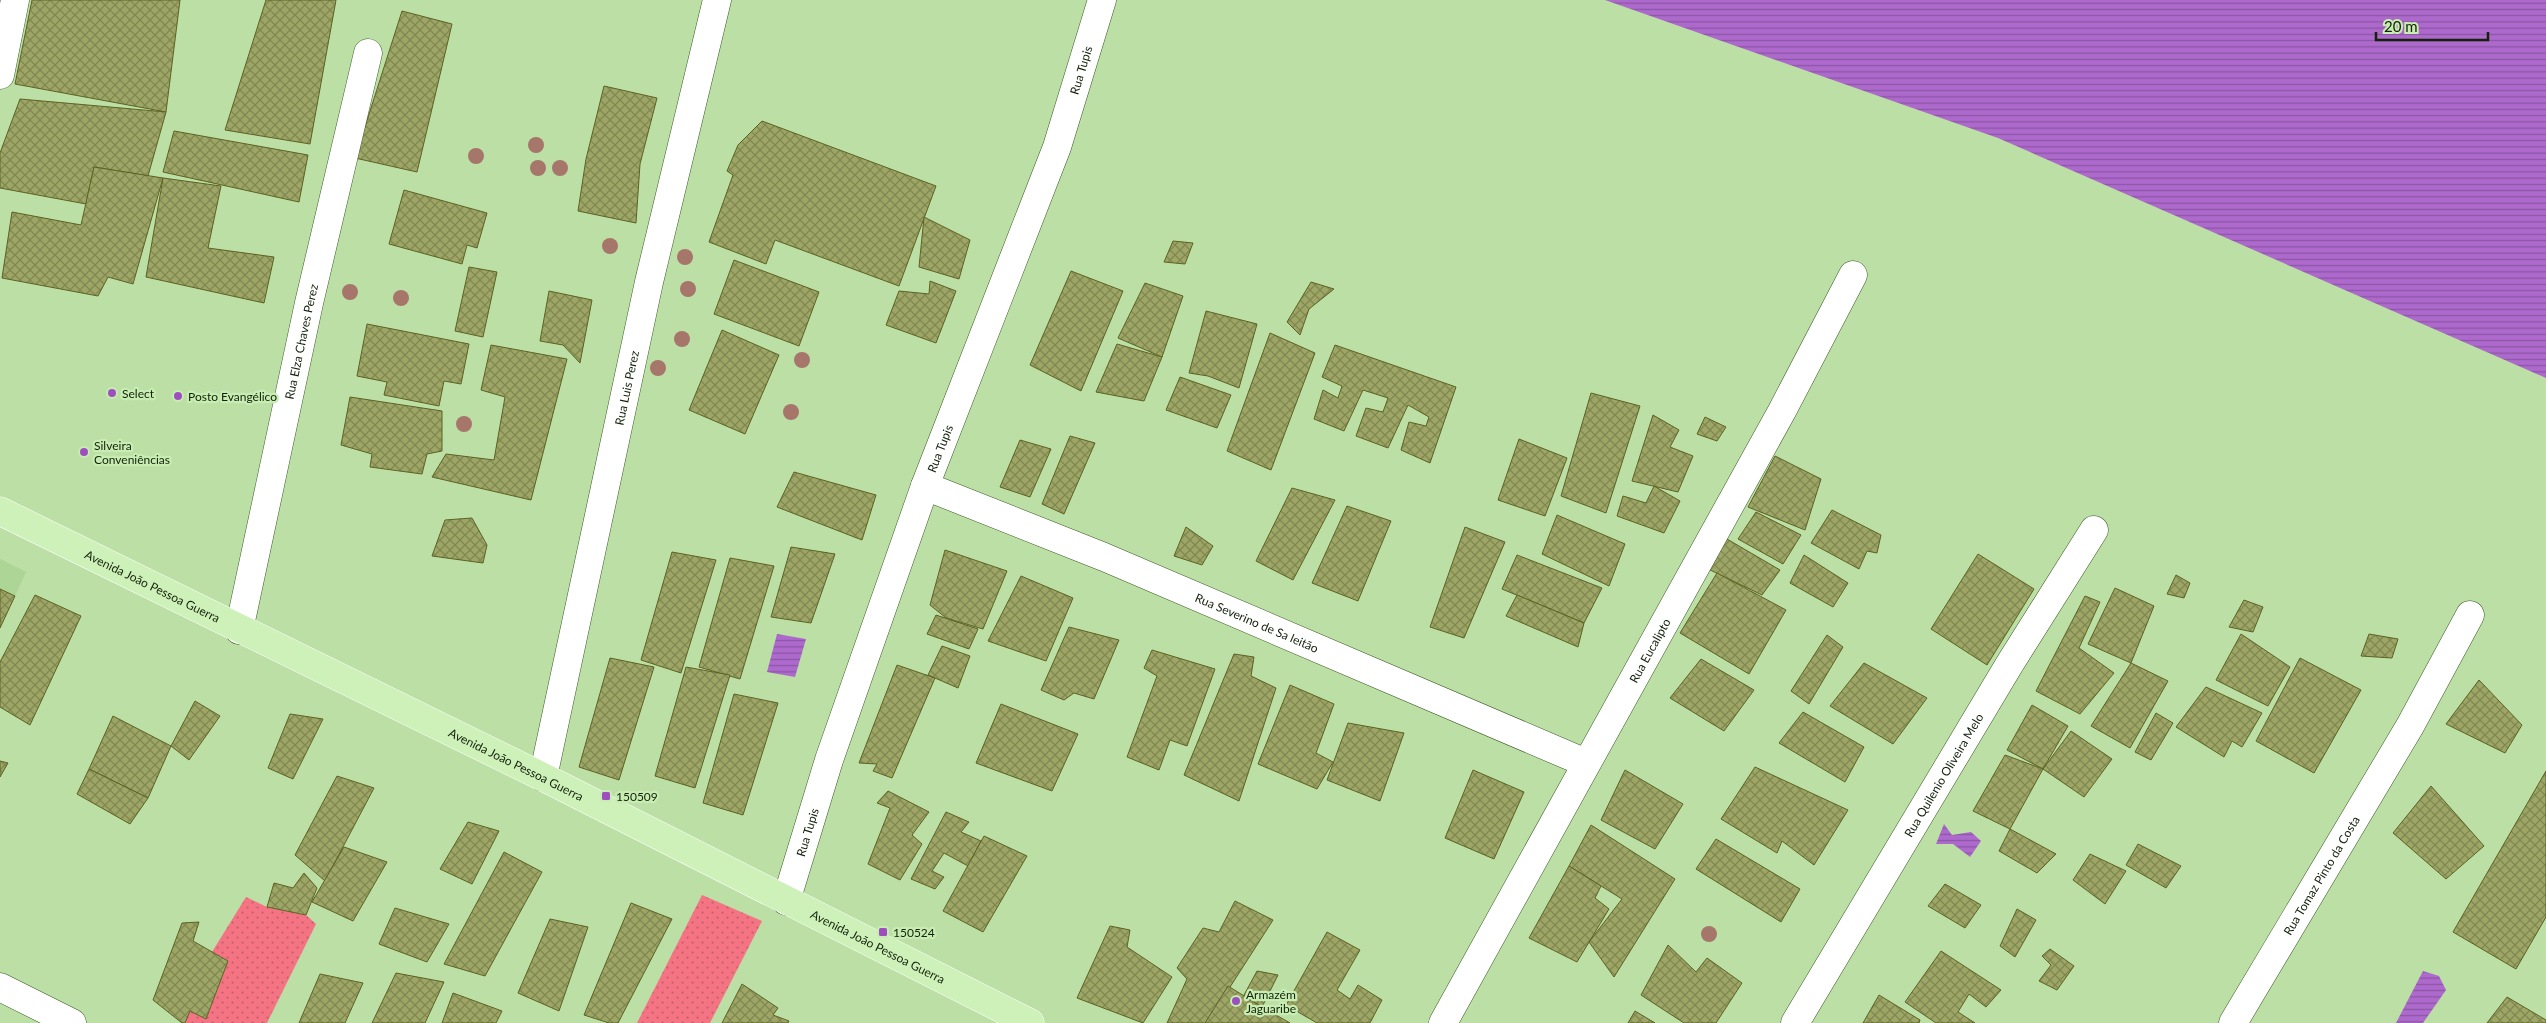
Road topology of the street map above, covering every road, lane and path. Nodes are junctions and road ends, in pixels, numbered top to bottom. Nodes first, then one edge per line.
1 (15, 0) edge
2 (717, 0) edge
3 (1102, 0) edge
4 (368, 53) dead end
5 (0, 75) edge
6 (1853, 275) dead end
7 (925, 486) junction
8 (0, 511) edge
9 (2094, 530) dead end
10 (2470, 615) dead end
11 (240, 630) junction
12 (1586, 763) junction
13 (543, 778) junction
14 (786, 901) junction
15 (0, 987) edge
16 (72, 1023) edge
17 (1030, 1023) edge
18 (1443, 1023) edge
19 (1795, 1023) edge
20 (2233, 1023) edge

1 - 5 street
2 - 13 street, Rua Luis Perez
3 - 7 street, Rua Tupis
4 - 11 street, Rua Elza Chaves Perez
6 - 12 street, Rua Eucalipto
7 - 12 street, Rua Severino de Sa leitão
7 - 14 street, Rua Tupis
8 - 11 main road, Avenida João Pessoa Guerra
9 - 19 street, Rua Quilenio Oliveira Melo
10 - 20 street, Rua Tomaz Pinto da Costa
11 - 13 main road, Avenida João Pessoa Guerra
12 - 18 street, Rua Eucalipto
13 - 14 main road, Avenida João Pessoa Guerra
14 - 17 main road, Avenida João Pessoa Guerra
15 - 16 street

